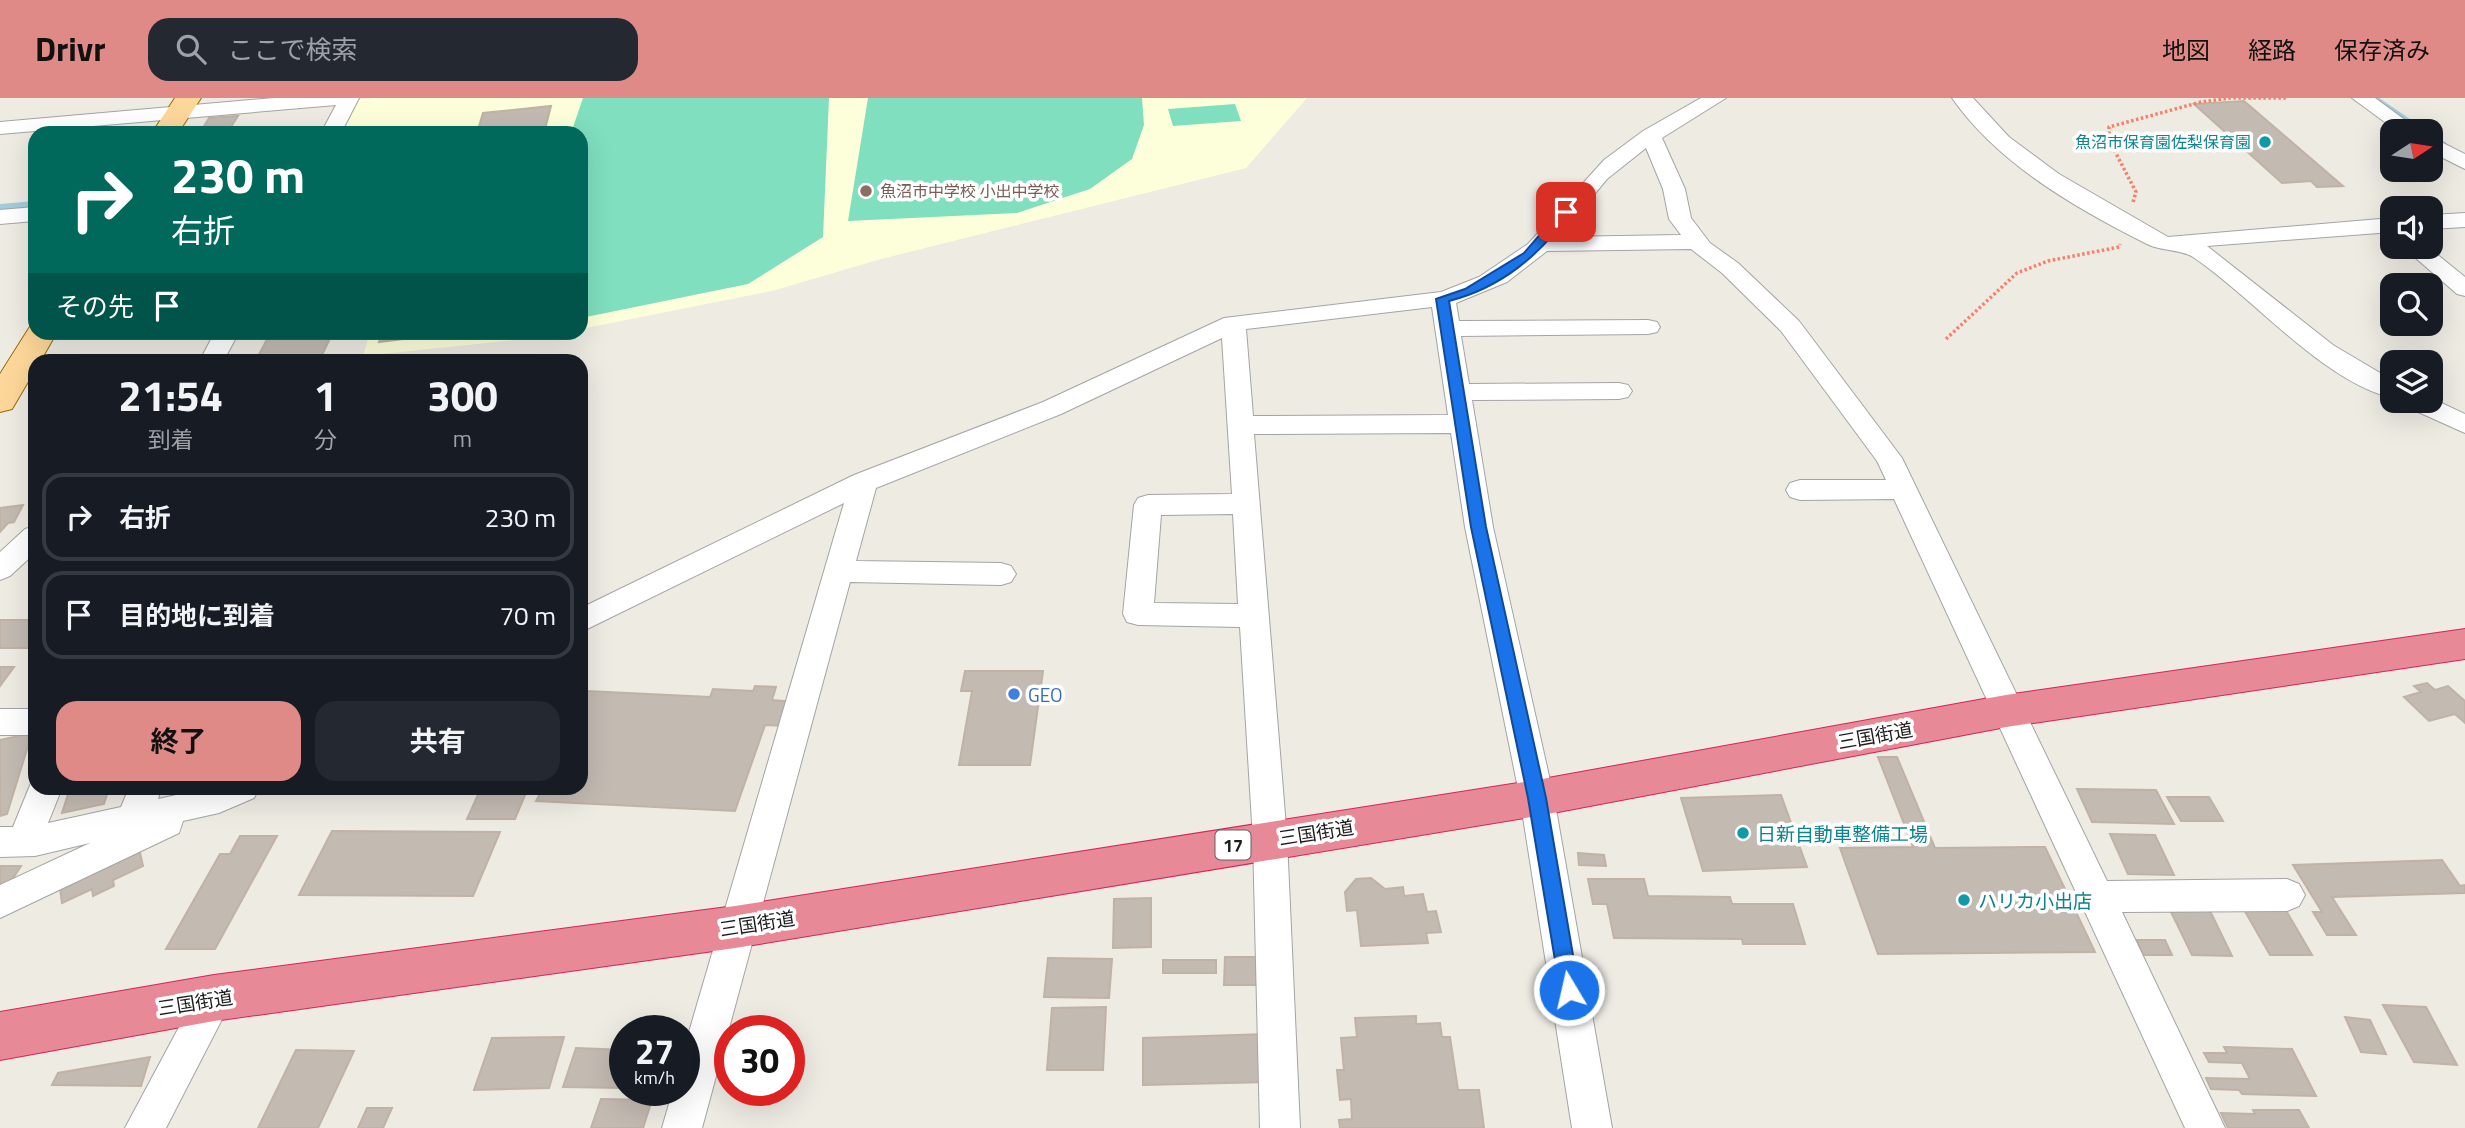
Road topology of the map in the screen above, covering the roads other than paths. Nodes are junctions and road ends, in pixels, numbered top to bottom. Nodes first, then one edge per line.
1 (342, 98) edge
2 (349, 98) edge
3 (1716, 98) edge
4 (1962, 98) edge
5 (2362, 98) edge
6 (177, 115) edge
7 (2393, 119) edge
8 (335, 126) edge
9 (0, 128) edge
10 (1650, 135) junction
11 (2443, 150) edge
12 (2462, 160) edge
13 (28, 215) edge
14 (0, 217) edge
15 (2465, 219) edge
16 (2443, 221) edge
17 (2380, 227) edge
18 (1697, 242) junction
19 (2161, 242) junction
20 (1539, 244) junction
21 (2429, 259) edge
22 (2465, 289) edge
23 (1443, 299) junction
24 (1233, 323) junction
25 (1648, 327) dead end
26 (1447, 329) junction
27 (28, 355) edge
28 (2380, 384) edge
29 (1619, 391) dead end
30 (1457, 392) junction
31 (0, 401) edge
32 (2442, 413) edge
33 (1462, 424) junction
34 (2465, 424) edge
35 (1240, 425) junction
36 (864, 482) junction
37 (1903, 489) junction
38 (1800, 490) dead end
39 (1246, 503) junction
40 (28, 543) edge
41 (0, 569) edge
42 (839, 572) junction
43 (1001, 574) dead end
44 (1254, 616) junction
45 (588, 618) edge
46 (2465, 645) edge
47 (2006, 711) junction
48 (0, 722) edge
49 (28, 722) edge
50 (41, 795) edge
51 (212, 795) edge
52 (226, 795) edge
53 (1537, 798) junction
54 (139, 803) edge
55 (1270, 839) junction
56 (12, 842) edge
57 (2287, 895) dead end
58 (2095, 897) junction
59 (0, 902) edge
60 (735, 927) junction
61 (214, 998) junction
62 (0, 1035) edge
63 (145, 1128) edge
64 (682, 1128) edge
65 (1280, 1128) edge
66 (1592, 1128) edge
67 (2205, 1128) edge

1 - 6 street
2 - 8 street
3 - 10 street
4 - 19 street
5 - 7 street
6 - 9 street
10 - 18 street
10 - 20 street
11 - 12 street
13 - 14 street
15 - 16 street
17 - 19 street
18 - 20 street
18 - 37 street
19 - 28 street
20 - 23 street
21 - 22 street
23 - 24 street
23 - 26 street
24 - 35 street
24 - 36 street
25 - 26 street
26 - 30 street
27 - 31 main road
29 - 30 street
30 - 33 street
32 - 34 street
33 - 35 street
33 - 53 street
35 - 39 street
36 - 42 street
36 - 45 street
37 - 38 street
37 - 47 street
39 - 44 street
39 - 44 street
40 - 41 street
42 - 43 street
42 - 60 street
44 - 55 street
46 - 47 highway, 三国街道 / 17
47 - 53 highway, 三国街道 / 17
47 - 58 street
48 - 49 street
50 - 56 street
51 - 54 street
52 - 59 street
53 - 55 highway, 三国街道 / 17
53 - 66 street
54 - 56 street
55 - 60 highway, 三国街道 / 17
55 - 65 street
57 - 58 street
58 - 67 street
60 - 61 highway, 三国街道 / 17
60 - 64 street
61 - 62 highway, 三国街道 / 17
61 - 63 street

